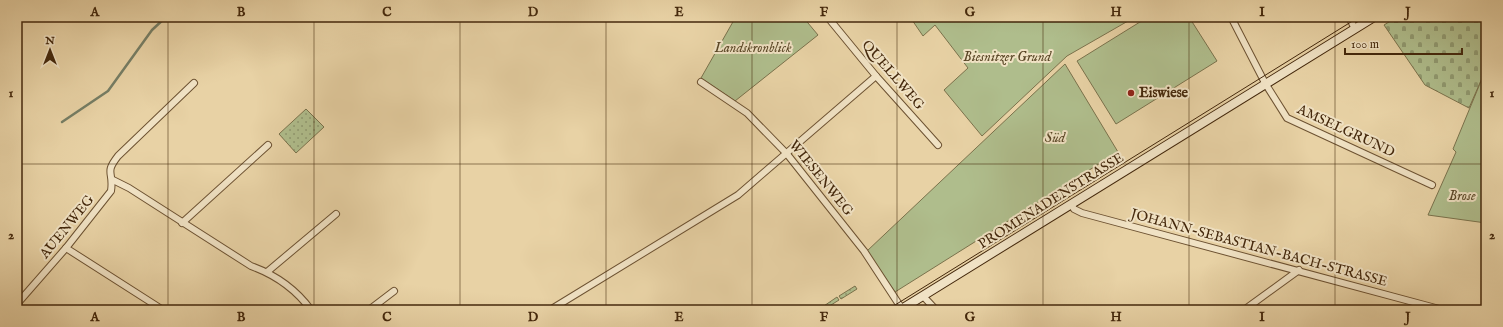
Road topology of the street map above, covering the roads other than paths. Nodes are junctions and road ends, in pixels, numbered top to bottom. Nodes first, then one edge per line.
1 (1231, 17) edge
2 (1349, 17) edge
3 (1374, 17) edge
4 (830, 20) dead end
5 (1356, 29) junction
6 (876, 76) junction
7 (700, 82) dead end
8 (194, 83) dead end
9 (1265, 83) junction
10 (268, 145) dead end
11 (938, 145) dead end
12 (787, 154) junction
13 (113, 180) junction
14 (1432, 185) dead end
15 (1071, 204) junction
16 (336, 214) dead end
17 (182, 223) junction
18 (66, 248) junction
19 (1299, 270) junction
20 (268, 272) junction
21 (394, 291) dead end
22 (923, 296) junction
23 (17, 304) edge
24 (901, 309) edge
25 (163, 310) edge
26 (311, 310) edge
27 (369, 310) edge
28 (550, 310) edge
29 (936, 310) edge
30 (1244, 310) edge
31 (1443, 310) edge

1 - 9 street, AMSELGRUND
2 - 5 street
3 - 5 main road, PROMENADENSTRASSE
4 - 6 street, QUELLWEG
5 - 9 main road, PROMENADENSTRASSE
6 - 11 street, QUELLWEG
6 - 12 street
7 - 12 street, WIESENWEG
8 - 13 street, AUENWEG
9 - 14 street, AMSELGRUND
9 - 15 main road, PROMENADENSTRASSE
10 - 17 street
12 - 24 street, WIESENWEG
12 - 28 street
13 - 17 street
13 - 18 street, AUENWEG
15 - 19 street, JOHANN-SEBASTIAN-BACH-STRASSE
15 - 22 main road, PROMENADENSTRASSE
16 - 20 street
17 - 20 street
18 - 23 street, AUENWEG
18 - 25 street
19 - 30 street
19 - 31 street, JOHANN-SEBASTIAN-BACH-STRASSE
20 - 26 street
21 - 27 street
22 - 24 main road, PROMENADENSTRASSE
22 - 29 street

